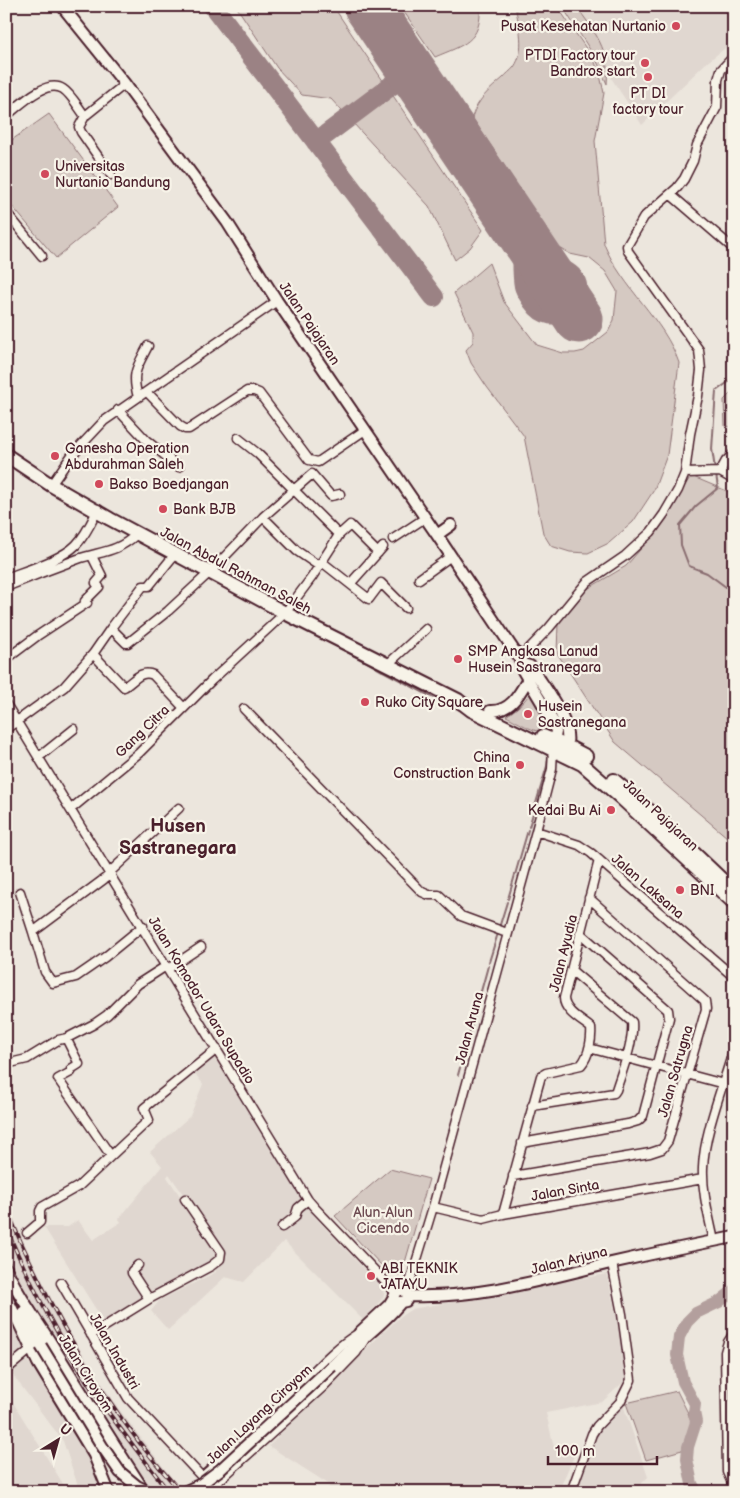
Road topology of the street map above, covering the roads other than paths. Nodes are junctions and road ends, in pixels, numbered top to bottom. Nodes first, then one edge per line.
1 (62, 6) edge
2 (734, 56) edge
3 (125, 84) junction
4 (6, 116) edge
5 (85, 116) junction
6 (111, 174) dead end
7 (670, 194) junction
8 (6, 212) edge
9 (734, 249) edge
10 (42, 256) dead end
11 (277, 301) junction
12 (148, 346) dead end
13 (147, 392) junction
14 (138, 397) junction
15 (118, 410) junction
16 (365, 430) junction
17 (238, 438) dead end
18 (734, 453) edge
19 (6, 454) edge
20 (179, 467) dead end
21 (716, 472) junction
22 (685, 473) junction
23 (734, 480) edge
24 (52, 485) junction
25 (295, 489) junction
26 (340, 494) dead end
27 (98, 509) junction
28 (264, 517) junction
29 (426, 518) junction
30 (451, 525) dead end
31 (137, 534) junction
32 (339, 535) junction
33 (437, 535) junction
34 (393, 539) dead end
35 (175, 554) junction
36 (92, 556) junction
37 (451, 556) junction
38 (321, 564) junction
39 (210, 572) junction
40 (8, 575) edge
41 (419, 579) dead end
42 (350, 584) junction
43 (6, 587) edge
44 (406, 608) dead end
45 (285, 613) junction
46 (111, 628) junction
47 (426, 629) dead end
48 (93, 654) junction
49 (6, 657) edge
50 (521, 662) junction
51 (387, 665) junction
52 (528, 679) junction
53 (458, 700) junction
54 (6, 704) edge
55 (184, 708) junction
56 (244, 709) dead end
57 (490, 711) junction
58 (17, 721) junction
59 (6, 729) edge
60 (74, 729) dead end
61 (560, 748) junction
62 (39, 757) junction
63 (552, 769) junction
64 (179, 808) dead end
65 (71, 809) junction
66 (536, 830) junction
67 (600, 860) junction
68 (110, 873) junction
69 (734, 890) edge
70 (20, 892) dead end
71 (590, 898) junction
72 (734, 903) edge
73 (143, 926) junction
74 (505, 931) junction
75 (33, 932) junction
76 (580, 933) junction
77 (201, 947) dead end
78 (167, 967) junction
79 (571, 970) junction
80 (734, 978) edge
81 (66, 1038) junction
82 (589, 1048) junction
83 (734, 1048) edge
84 (217, 1049) junction
85 (626, 1058) junction
86 (6, 1064) edge
87 (656, 1066) junction
88 (686, 1074) junction
89 (724, 1084) junction
90 (532, 1106) junction
91 (522, 1142) junction
92 (111, 1156) junction
93 (513, 1176) junction
94 (703, 1179) junction
95 (185, 1199) dead end
96 (308, 1200) junction
97 (433, 1207) junction
98 (503, 1214) junction
99 (282, 1227) dead end
100 (27, 1233) dead end
101 (734, 1237) edge
102 (714, 1241) junction
103 (612, 1263) junction
104 (138, 1265) dead end
105 (6, 1268) edge
106 (62, 1283) dead end
107 (9, 1285) edge
108 (6, 1296) edge
109 (402, 1296) junction
110 (149, 1299) junction
111 (734, 1333) edge
112 (91, 1335) junction
113 (363, 1335) junction
114 (36, 1348) junction
115 (6, 1370) edge
116 (202, 1477) junction
117 (734, 1487) edge
118 (214, 1489) edge
119 (109, 1492) edge
120 (145, 1492) edge
121 (150, 1492) edge
122 (184, 1492) edge
123 (571, 1492) edge

1 - 3 main road, Jalan Pajajaran
2 - 7 street
3 - 5 street
3 - 11 main road, Jalan Pajajaran
4 - 5 street
5 - 6 street
7 - 9 street
7 - 22 street
8 - 10 street
11 - 13 street
11 - 16 main road, Jalan Pajajaran
12 - 14 street
13 - 14 street
13 - 16 street
14 - 15 street
15 - 20 street
15 - 24 street
16 - 29 main road, Jalan Pajajaran
17 - 25 street
18 - 21 street
19 - 24 highway, Jalan Abdul Rahman Saleh
21 - 22 street
21 - 23 street
22 - 50 street
24 - 27 highway, Jalan Abdul Rahman Saleh
25 - 26 street
25 - 28 street
25 - 32 street
27 - 31 highway, Jalan Abdul Rahman Saleh
27 - 40 street
28 - 38 street
28 - 39 street
29 - 33 main road, Jalan Pajajaran
29 - 34 street
30 - 33 main road
31 - 35 highway, Jalan Abdul Rahman Saleh
31 - 36 street
32 - 38 street, Gang Citra
32 - 42 street
33 - 37 main road, Jalan Pajajaran
35 - 39 highway, Jalan Abdul Rahman Saleh
35 - 46 street
36 - 43 street
36 - 49 street
37 - 41 street
37 - 50 main road, Jalan Pajajaran
38 - 42 street
38 - 45 street, Gang Citra
39 - 45 highway, Jalan Abdul Rahman Saleh
39 - 46 street
42 - 44 street
45 - 51 highway, Jalan Abdul Rahman Saleh
45 - 55 street, Gang Citra
46 - 48 street
47 - 51 street
48 - 55 street
48 - 58 street
50 - 52 main road, Jalan Pajajaran
50 - 61 main road, Jalan Pajajaran
51 - 53 highway, Jalan Abdul Rahman Saleh
52 - 57 main road
52 - 61 main road, Jalan Pajajaran
53 - 57 highway, Jalan Abdul Rahman Saleh
53 - 61 highway, Jalan Abdul Rahman Saleh
54 - 58 street, Jalan Komodor Udara Supadio
55 - 65 street, Gang Citra
56 - 74 street
57 - 61 highway, Jalan Abdul Rahman Saleh
58 - 59 street
58 - 62 street, Jalan Komodor Udara Supadio
60 - 62 street
61 - 63 street, Jalan Aruna
61 - 63 street, Jalan Aruna
61 - 69 highway, Jalan Pajajaran
61 - 72 highway, Jalan Pajajaran
62 - 65 street, Jalan Komodor Udara Supadio
63 - 66 street, Jalan Aruna
64 - 68 street
65 - 68 street, Jalan Komodor Udara Supadio
66 - 67 street, Jalan Laksana
66 - 74 street, Jalan Aruna
67 - 71 street, Jalan Ayudia
67 - 80 street, Jalan Laksana
68 - 73 street, Jalan Komodor Udara Supadio
68 - 75 street
70 - 75 street
71 - 76 street, Jalan Ayudia
71 - 88 street, Jalan Satrugna
73 - 75 street
73 - 78 street, Jalan Komodor Udara Supadio
74 - 97 street, Jalan Aruna
76 - 79 street, Jalan Ayudia
76 - 87 street
77 - 78 street
78 - 81 street
78 - 84 street, Jalan Komodor Udara Supadio
79 - 82 street, Jalan Ayudia
79 - 85 street
81 - 86 street
81 - 92 street
82 - 85 street
82 - 90 street
83 - 89 street
84 - 92 street
84 - 96 street, Jalan Komodor Udara Supadio
85 - 87 street
85 - 90 street
87 - 88 street
87 - 91 street
88 - 89 street
88 - 93 street, Jalan Satrugna
89 - 94 street
90 - 91 street
91 - 93 street
92 - 100 street
93 - 98 street
94 - 98 street, Jalan Sinta
94 - 102 street
95 - 110 street
96 - 99 street
96 - 109 street, Jalan Komodor Udara Supadio
97 - 98 street, Jalan Sinta
97 - 109 street, Jalan Aruna
101 - 102 main road, Jalan Arjuna
102 - 103 main road, Jalan Arjuna
103 - 109 main road, Jalan Arjuna
103 - 123 street
104 - 110 street
105 - 107 main road, Jalan Ciroyom
106 - 112 street, Jalan Industri
107 - 114 main road
107 - 120 main road, Jalan Ciroyom
108 - 114 main road
109 - 113 main road
110 - 112 street
111 - 117 street
112 - 116 street, Jalan Industri
113 - 116 street
113 - 118 street
113 - 122 main road, Jalan Layang Ciroyom, bridge
114 - 115 street
114 - 119 main road
114 - 121 main road, bridge
116 - 118 street, Jalan Industri

